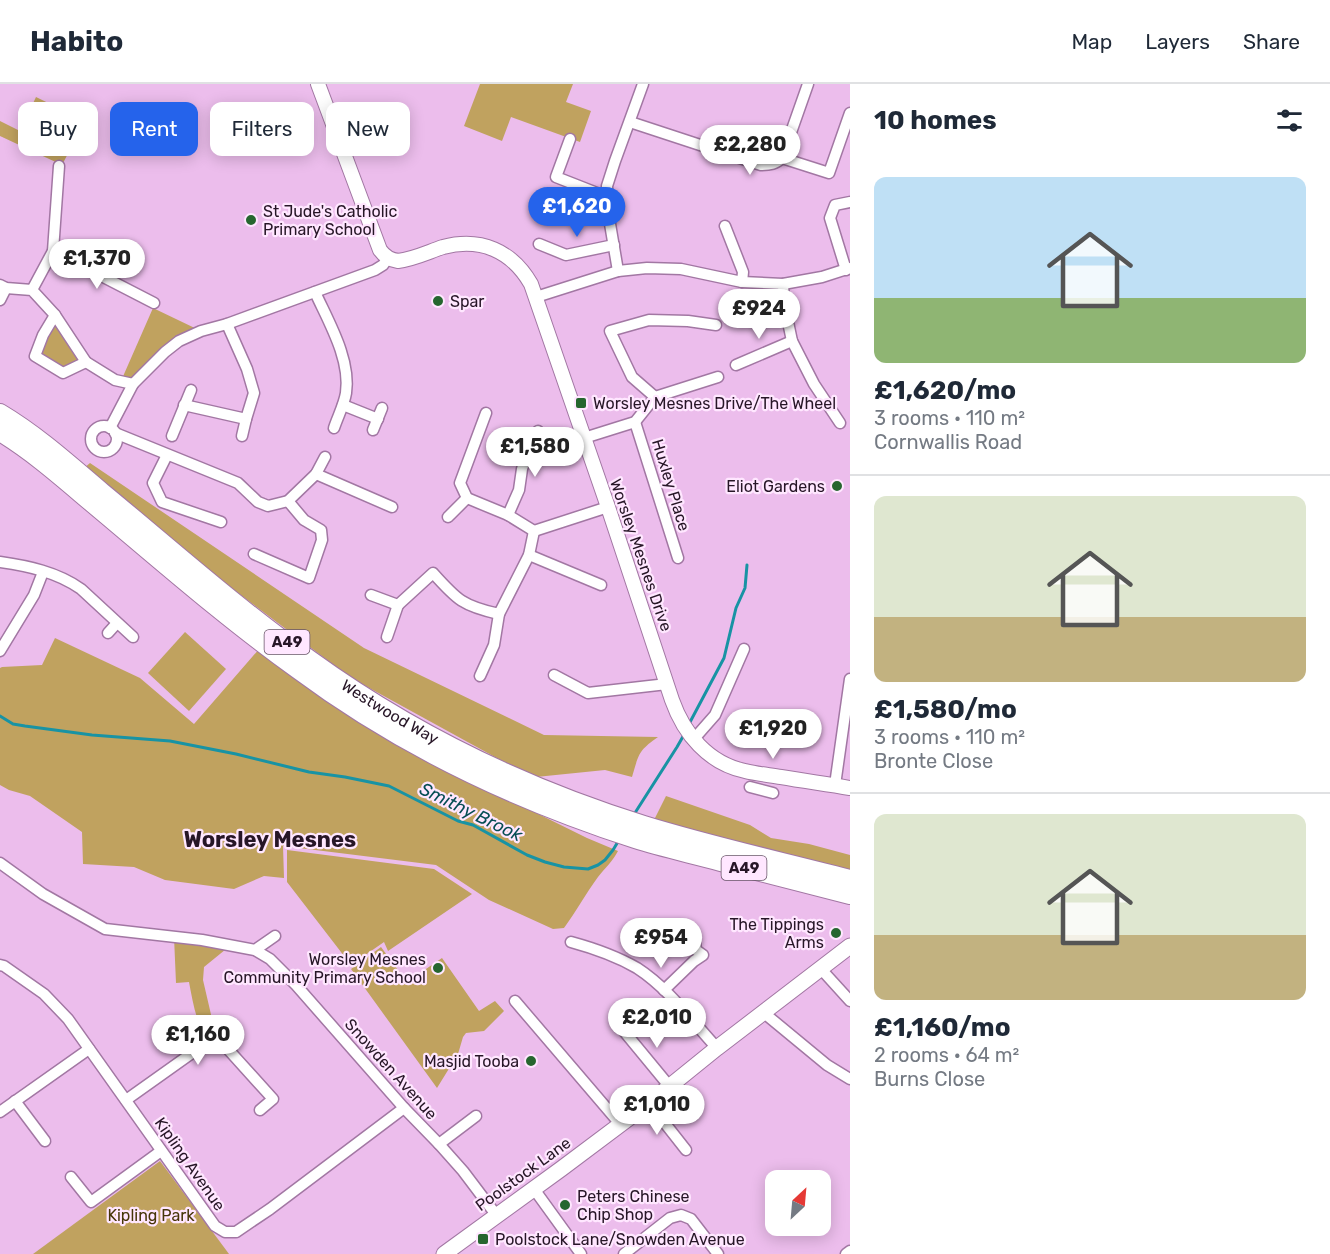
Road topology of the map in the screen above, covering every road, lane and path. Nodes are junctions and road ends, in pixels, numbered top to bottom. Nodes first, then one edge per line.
1 (318, 84) edge
2 (643, 84) edge
3 (808, 84) edge
4 (850, 113) edge
5 (630, 122) junction
6 (570, 139) dead end
7 (782, 158) junction
8 (60, 166) dead end
9 (607, 197) junction
10 (850, 202) edge
11 (725, 226) dead end
12 (539, 244) dead end
13 (614, 245) junction
14 (53, 251) junction
15 (388, 258) junction
16 (848, 269) edge
17 (618, 271) junction
18 (742, 282) junction
19 (783, 284) junction
20 (3, 286) edge
21 (32, 290) junction
22 (315, 292) junction
23 (536, 297) junction
24 (0, 300) edge
25 (154, 303) dead end
26 (55, 315) junction
27 (228, 324) junction
28 (716, 325) dead end
29 (792, 341) junction
30 (86, 362) junction
31 (736, 365) dead end
32 (718, 377) dead end
33 (133, 384) junction
34 (191, 390) dead end
35 (654, 397) junction
36 (184, 405) junction
37 (343, 405) junction
38 (0, 413) edge
39 (486, 413) dead end
40 (246, 419) junction
41 (635, 422) junction
42 (840, 423) dead end
43 (334, 428) dead end
44 (373, 430) dead end
45 (537, 431) dead end
46 (0, 432) edge
47 (172, 436) dead end
48 (242, 436) dead end
49 (584, 438) junction
50 (167, 455) junction
51 (325, 457) dead end
52 (316, 474) junction
53 (466, 498) junction
54 (288, 501) junction
55 (392, 507) dead end
56 (608, 507) junction
57 (508, 515) junction
58 (448, 517) dead end
59 (221, 522) dead end
60 (534, 531) junction
61 (254, 554) dead end
62 (529, 555) junction
63 (678, 558) dead end
64 (0, 562) edge
65 (43, 572) junction
66 (601, 585) dead end
67 (371, 595) dead end
68 (398, 605) junction
69 (499, 614) junction
70 (117, 622) junction
71 (108, 633) dead end
72 (133, 637) dead end
73 (387, 637) dead end
74 (744, 649) dead end
75 (0, 651) edge
76 (11, 657) dead end
77 (554, 675) dead end
78 (480, 676) dead end
79 (850, 679) edge
80 (667, 684) junction
81 (689, 733) junction
82 (768, 775) junction
83 (835, 785) junction
84 (750, 787) dead end
85 (850, 788) edge
86 (606, 821) junction
87 (642, 833) junction
88 (0, 863) edge
89 (850, 879) edge
90 (850, 895) edge
91 (275, 936) dead end
92 (571, 942) dead end
93 (695, 943) dead end
94 (850, 946) edge
95 (255, 950) junction
96 (0, 965) edge
97 (821, 969) junction
98 (664, 990) junction
99 (515, 1001) dead end
100 (850, 1001) edge
101 (764, 1013) junction
102 (623, 1030) dead end
103 (717, 1048) junction
104 (89, 1049) junction
105 (850, 1079) edge
106 (670, 1087) junction
107 (126, 1100) junction
108 (15, 1101) junction
109 (649, 1103) junction
110 (404, 1108) junction
111 (260, 1110) dead end
112 (0, 1112) edge
113 (476, 1116) dead end
114 (621, 1125) junction
115 (45, 1141) dead end
116 (439, 1144) junction
117 (686, 1150) dead end
118 (161, 1151) junction
119 (71, 1177) dead end
120 (534, 1189) junction
121 (497, 1216) junction
122 (850, 1251) edge
123 (444, 1254) edge
124 (582, 1254) edge
125 (624, 1254) edge
126 (718, 1254) edge
127 (846, 1254) edge

1 - 15 street
2 - 5 street
3 - 7 street
4 - 7 street
5 - 7 street
5 - 9 street
6 - 9 street
8 - 14 street
9 - 13 street
10 - 16 street
11 - 18 street
12 - 13 street
13 - 17 street
14 - 21 street
14 - 25 street
15 - 22 street, Worsley Mesnes Drive
15 - 23 street, Worsley Mesnes Drive
16 - 19 street
17 - 18 street
17 - 23 street
18 - 19 street
19 - 29 street
20 - 21 street
20 - 24 street
21 - 26 street
22 - 27 street, Worsley Mesnes Drive
22 - 37 street
23 - 49 street, Worsley Mesnes Drive
26 - 30 street
26 - 30 street
27 - 33 street, Worsley Mesnes Drive
27 - 40 street
28 - 35 street
29 - 31 street
29 - 42 street
30 - 33 street
32 - 35 street
33 - 50 street, Worsley Mesnes Drive
34 - 36 street
35 - 41 street
36 - 40 street
36 - 47 street
37 - 43 street
37 - 44 street
38 - 86 highway, Westwood Way / A49
39 - 53 street
40 - 48 street
41 - 49 street
41 - 63 street, Huxley Place
45 - 57 street
46 - 86 highway, Westwood Way / A49
49 - 56 street, Worsley Mesnes Drive
50 - 54 street
50 - 59 street
51 - 52 street
52 - 54 street
52 - 55 street
53 - 57 street
53 - 58 street
54 - 61 street
56 - 60 street
56 - 80 street, Worsley Mesnes Drive
57 - 60 street
60 - 62 street
62 - 66 street
62 - 69 street
64 - 65 street
65 - 70 street
65 - 75 street
67 - 68 street
68 - 69 street
68 - 73 street
69 - 78 street
70 - 71 street
70 - 72 street
74 - 81 street
75 - 76 street
77 - 80 street
79 - 83 street
80 - 81 street, Worsley Mesnes Drive
81 - 82 street, Worsley Mesnes Drive
82 - 83 street, Worsley Mesnes Drive
82 - 84 street
83 - 85 street, Worsley Mesnes Drive
86 - 87 highway, Westwood Way / A49
87 - 89 highway, Westwood Way / A49
87 - 90 highway, Westwood Way / A49
88 - 95 street, Snowden Avenue
91 - 95 street
92 - 98 street
93 - 98 street
94 - 97 main road, Poolstock Lane
95 - 110 street, Snowden Avenue
96 - 104 street, Kipling Avenue
97 - 100 street
97 - 101 main road, Poolstock Lane
98 - 103 street
99 - 114 street
101 - 103 main road, Poolstock Lane
101 - 105 street
102 - 106 street
103 - 106 main road, Poolstock Lane
104 - 107 street, Kipling Avenue
104 - 108 street
106 - 109 main road, Poolstock Lane
107 - 111 street
107 - 118 street, Kipling Avenue
108 - 112 street
108 - 115 street
109 - 114 main road, Poolstock Lane
109 - 117 street
110 - 116 street, Snowden Avenue
110 - 118 street, Kipling Avenue
113 - 116 street
114 - 120 main road, Poolstock Lane
116 - 121 street, Snowden Avenue
118 - 119 street
120 - 121 main road, Poolstock Lane
120 - 124 street
121 - 123 main road, Poolstock Lane
122 - 127 street
125 - 126 street

